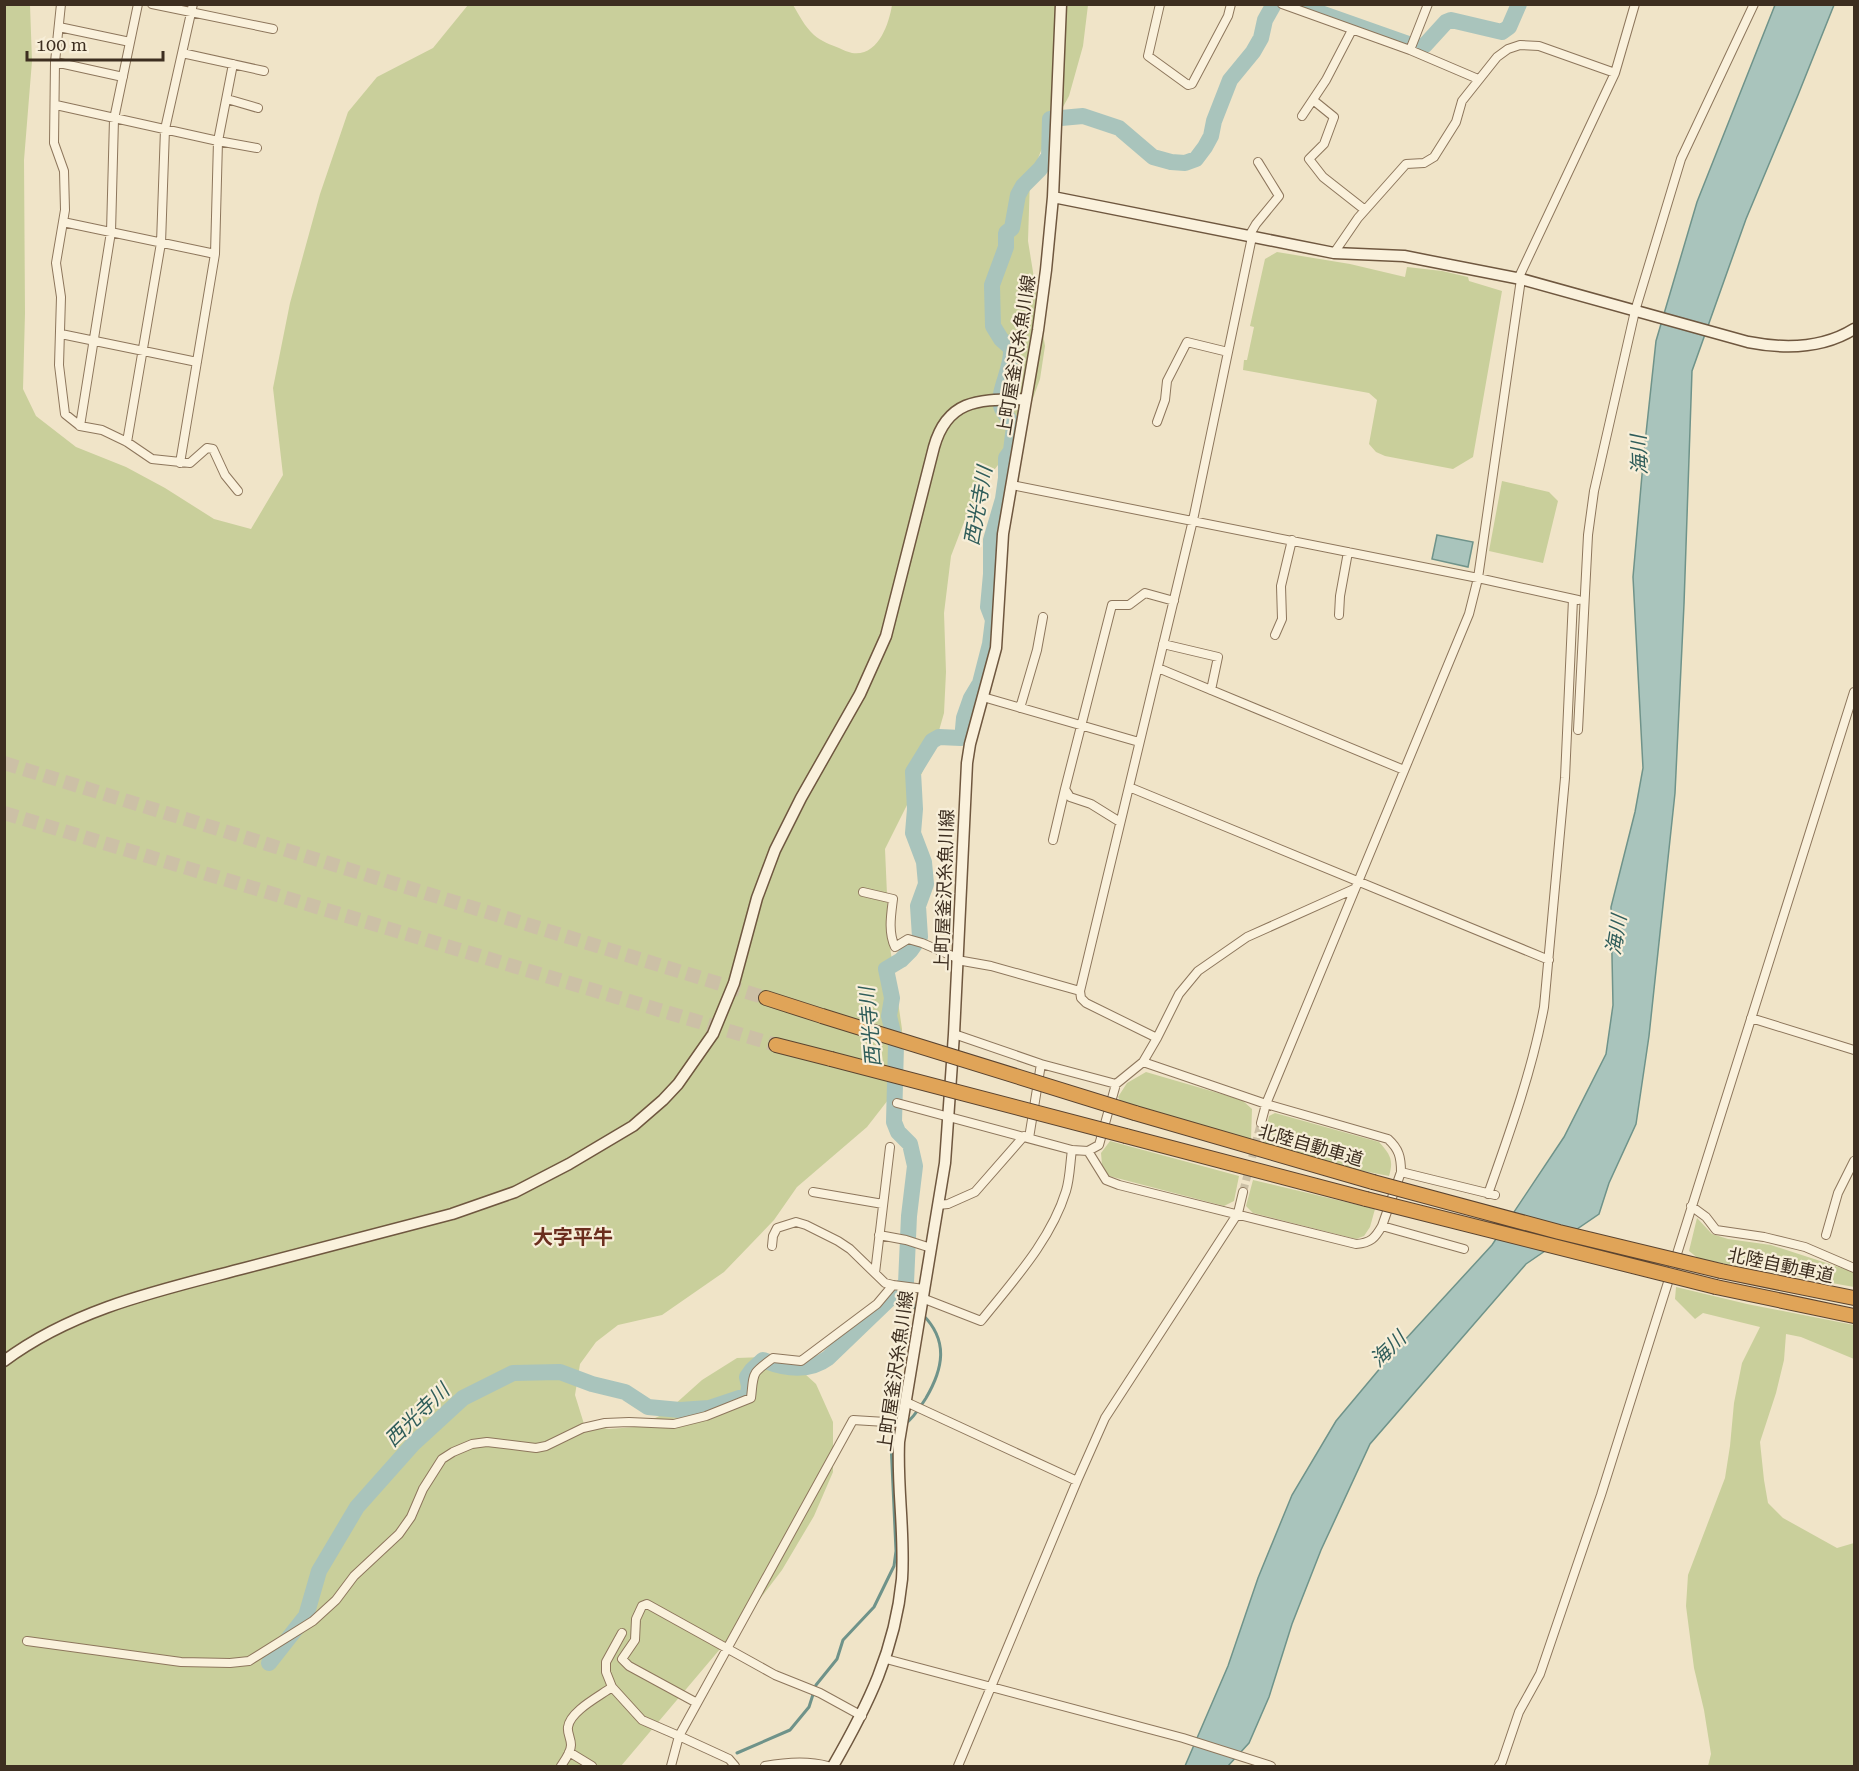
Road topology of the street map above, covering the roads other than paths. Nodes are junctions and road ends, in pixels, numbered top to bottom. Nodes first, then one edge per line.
1 (60, 4) edge
2 (138, 4) edge
3 (152, 4) edge
4 (1061, 4) edge
5 (1160, 4) edge
6 (1231, 4) edge
7 (1282, 4) edge
8 (1428, 4) edge
9 (1635, 4) edge
10 (1754, 4) edge
11 (192, 8) edge
12 (59, 27) junction
13 (273, 29) dead end
14 (1352, 30) junction
15 (130, 42) junction
16 (1410, 50) junction
17 (182, 53) junction
18 (55, 62) junction
19 (233, 64) junction
20 (264, 71) dead end
21 (1616, 73) junction
22 (123, 77) junction
23 (1478, 79) junction
24 (226, 99) junction
25 (1313, 100) junction
26 (56, 105) junction
27 (258, 108) dead end
28 (1302, 116) dead end
29 (114, 119) junction
30 (165, 129) junction
31 (218, 141) junction
32 (257, 148) dead end
33 (1258, 162) dead end
34 (1053, 197) junction
35 (1365, 210) junction
36 (63, 222) junction
37 (111, 232) junction
38 (1251, 237) junction
39 (161, 243) junction
40 (1334, 253) junction
41 (215, 254) junction
42 (1520, 279) junction
43 (1635, 311) junction
44 (1854, 329) edge
45 (61, 334) junction
46 (93, 341) junction
47 (143, 351) junction
48 (1228, 352) junction
49 (197, 362) junction
50 (1026, 399) junction
51 (1157, 422) dead end
52 (80, 426) junction
53 (127, 442) junction
54 (180, 462) junction
55 (1012, 485) junction
56 (238, 491) dead end
57 (1193, 520) junction
58 (1292, 540) junction
59 (1348, 552) junction
60 (1478, 578) junction
61 (1574, 599) junction
62 (1174, 601) junction
63 (1583, 601) junction
64 (1339, 615) dead end
65 (1043, 617) dead end
66 (1275, 635) dead end
67 (1163, 644) junction
68 (1158, 668) junction
69 (1211, 690) junction
70 (1854, 692) edge
71 (983, 697) junction
72 (1020, 708) junction
73 (1081, 726) junction
74 (1578, 730) dead end
75 (1139, 742) junction
76 (1404, 770) junction
77 (1129, 787) junction
78 (1065, 789) junction
79 (1120, 822) junction
80 (1053, 840) dead end
81 (1356, 885) junction
82 (863, 892) dead end
83 (957, 959) junction
84 (1549, 960) junction
85 (1080, 991) junction
86 (766, 998) tunnel mouth
87 (1751, 1018) junction
88 (954, 1034) junction
89 (1157, 1038) junction
90 (776, 1044) tunnel mouth
91 (1854, 1050) edge
92 (1143, 1062) junction
93 (1041, 1064) junction
94 (1116, 1084) junction
95 (897, 1103) dead end
96 (1266, 1104) junction
97 (949, 1116) junction
98 (1262, 1123) tunnel mouth
99 (1027, 1137) junction
100 (890, 1147) dead end
101 (1072, 1150) junction
102 (1088, 1151) junction
103 (1854, 1161) edge
104 (1401, 1172) junction
105 (813, 1192) dead end
106 (1244, 1192) tunnel mouth
107 (883, 1204) junction
108 (938, 1205) junction
109 (1691, 1206) junction
110 (1238, 1213) junction
111 (1382, 1226) junction
112 (879, 1235) junction
113 (1826, 1235) dead end
114 (772, 1246) dead end
115 (931, 1248) junction
116 (1464, 1250) dead end
117 (1854, 1268) edge
118 (875, 1273) junction
119 (893, 1285) junction
120 (923, 1294) junction
121 (1854, 1298) edge
122 (1854, 1316) edge
123 (4, 1361) edge
124 (906, 1402) junction
125 (902, 1422) junction
126 (1077, 1481) junction
127 (622, 1633) dead end
128 (27, 1641) dead end
129 (727, 1648) junction
130 (886, 1659) junction
131 (612, 1686) junction
132 (990, 1687) junction
133 (697, 1703) junction
134 (862, 1716) junction
135 (679, 1737) junction
136 (569, 1752) junction
137 (561, 1767) edge
138 (592, 1767) edge
139 (671, 1767) edge
140 (735, 1767) edge
141 (765, 1767) edge
142 (828, 1767) edge
143 (833, 1767) edge
144 (958, 1767) edge
145 (1271, 1767) edge
146 (1499, 1767) edge

1 - 12 street
2 - 15 street
3 - 11 street
4 - 34 street, 上町屋釜沢糸魚川線
5 - 6 street
7 - 14 street
8 - 16 street
9 - 21 street
10 - 43 street
11 - 13 street
11 - 17 street
12 - 15 street
12 - 18 street
14 - 16 street
14 - 25 street
15 - 22 street
16 - 23 street
17 - 19 street
17 - 30 street
18 - 22 street
18 - 26 street
19 - 20 street
19 - 24 street
21 - 23 street
21 - 42 street
22 - 29 street
23 - 35 street
24 - 27 street
24 - 31 street
25 - 28 street
25 - 35 street
26 - 29 street
26 - 36 street
29 - 30 street
29 - 37 street
30 - 31 street
30 - 39 street
31 - 32 street
31 - 41 street
33 - 38 street
34 - 38 street
34 - 50 street, 上町屋釜沢糸魚川線
35 - 40 street
36 - 37 street
36 - 45 street
37 - 39 street
37 - 46 street
38 - 40 street
38 - 48 street
39 - 41 street
39 - 47 street
40 - 42 street
41 - 49 street
42 - 43 street
42 - 60 street
43 - 44 street
43 - 63 street
45 - 46 street
45 - 52 street
46 - 47 street
46 - 52 street
47 - 49 street
47 - 53 street
48 - 51 street
48 - 57 street
49 - 54 street
50 - 55 street, 上町屋釜沢糸魚川線
50 - 123 street
52 - 53 street
53 - 54 street
54 - 56 street
55 - 57 street
55 - 71 street, 上町屋釜沢糸魚川線
57 - 58 street
57 - 62 street
58 - 59 street
58 - 66 street
59 - 60 street
59 - 64 street
60 - 61 street
60 - 76 street
61 - 63 street
61 - 84 street
62 - 67 street
62 - 73 street
63 - 74 street
65 - 72 street
67 - 68 street
67 - 69 street
68 - 69 street
68 - 75 street
69 - 76 street
70 - 87 street
71 - 72 street
71 - 83 street, 上町屋釜沢糸魚川線
72 - 73 street
73 - 75 street
73 - 78 street
75 - 77 street
76 - 81 street
77 - 79 street
77 - 81 street
78 - 79 street
78 - 80 street
79 - 85 street
81 - 84 street
81 - 89 street
81 - 96 street
82 - 83 street
83 - 85 street
83 - 88 street, 上町屋釜沢糸魚川線
84 - 104 street
85 - 89 street
86 - 121 highway, 北陸自動車道, bridge
87 - 91 street
87 - 109 street
88 - 93 street
88 - 97 street, 上町屋釜沢糸魚川線
89 - 92 street
90 - 122 highway, 北陸自動車道, bridge
92 - 94 street
92 - 96 street
93 - 94 street
93 - 99 street
94 - 102 street
95 - 97 street
96 - 98 street
96 - 104 street
97 - 99 street
97 - 108 street, 上町屋釜沢糸魚川線
99 - 101 street
99 - 108 street
100 - 107 street
101 - 102 street
101 - 120 street
102 - 110 street
103 - 113 street
104 - 111 street
105 - 107 street
106 - 110 street
107 - 112 street
108 - 115 street, 上町屋釜沢糸魚川線
109 - 117 street
109 - 146 street
110 - 111 street
110 - 126 street
111 - 116 street
112 - 115 street
112 - 118 street
114 - 118 street
115 - 120 street, 上町屋釜沢糸魚川線
118 - 119 street
119 - 120 street
119 - 128 street
120 - 124 street, 上町屋釜沢糸魚川線
124 - 125 street, 上町屋釜沢糸魚川線
124 - 126 street
125 - 129 street
125 - 130 street, 上町屋釜沢糸魚川線
126 - 132 street
127 - 131 street
129 - 133 street
129 - 133 street
129 - 134 street
130 - 132 street
130 - 134 street, 上町屋釜沢糸魚川線
131 - 135 street
131 - 136 street
132 - 144 street
132 - 145 street
133 - 135 street
134 - 143 street, 上町屋釜沢糸魚川線
135 - 139 street
135 - 140 street
136 - 137 street
136 - 138 street
141 - 142 street

